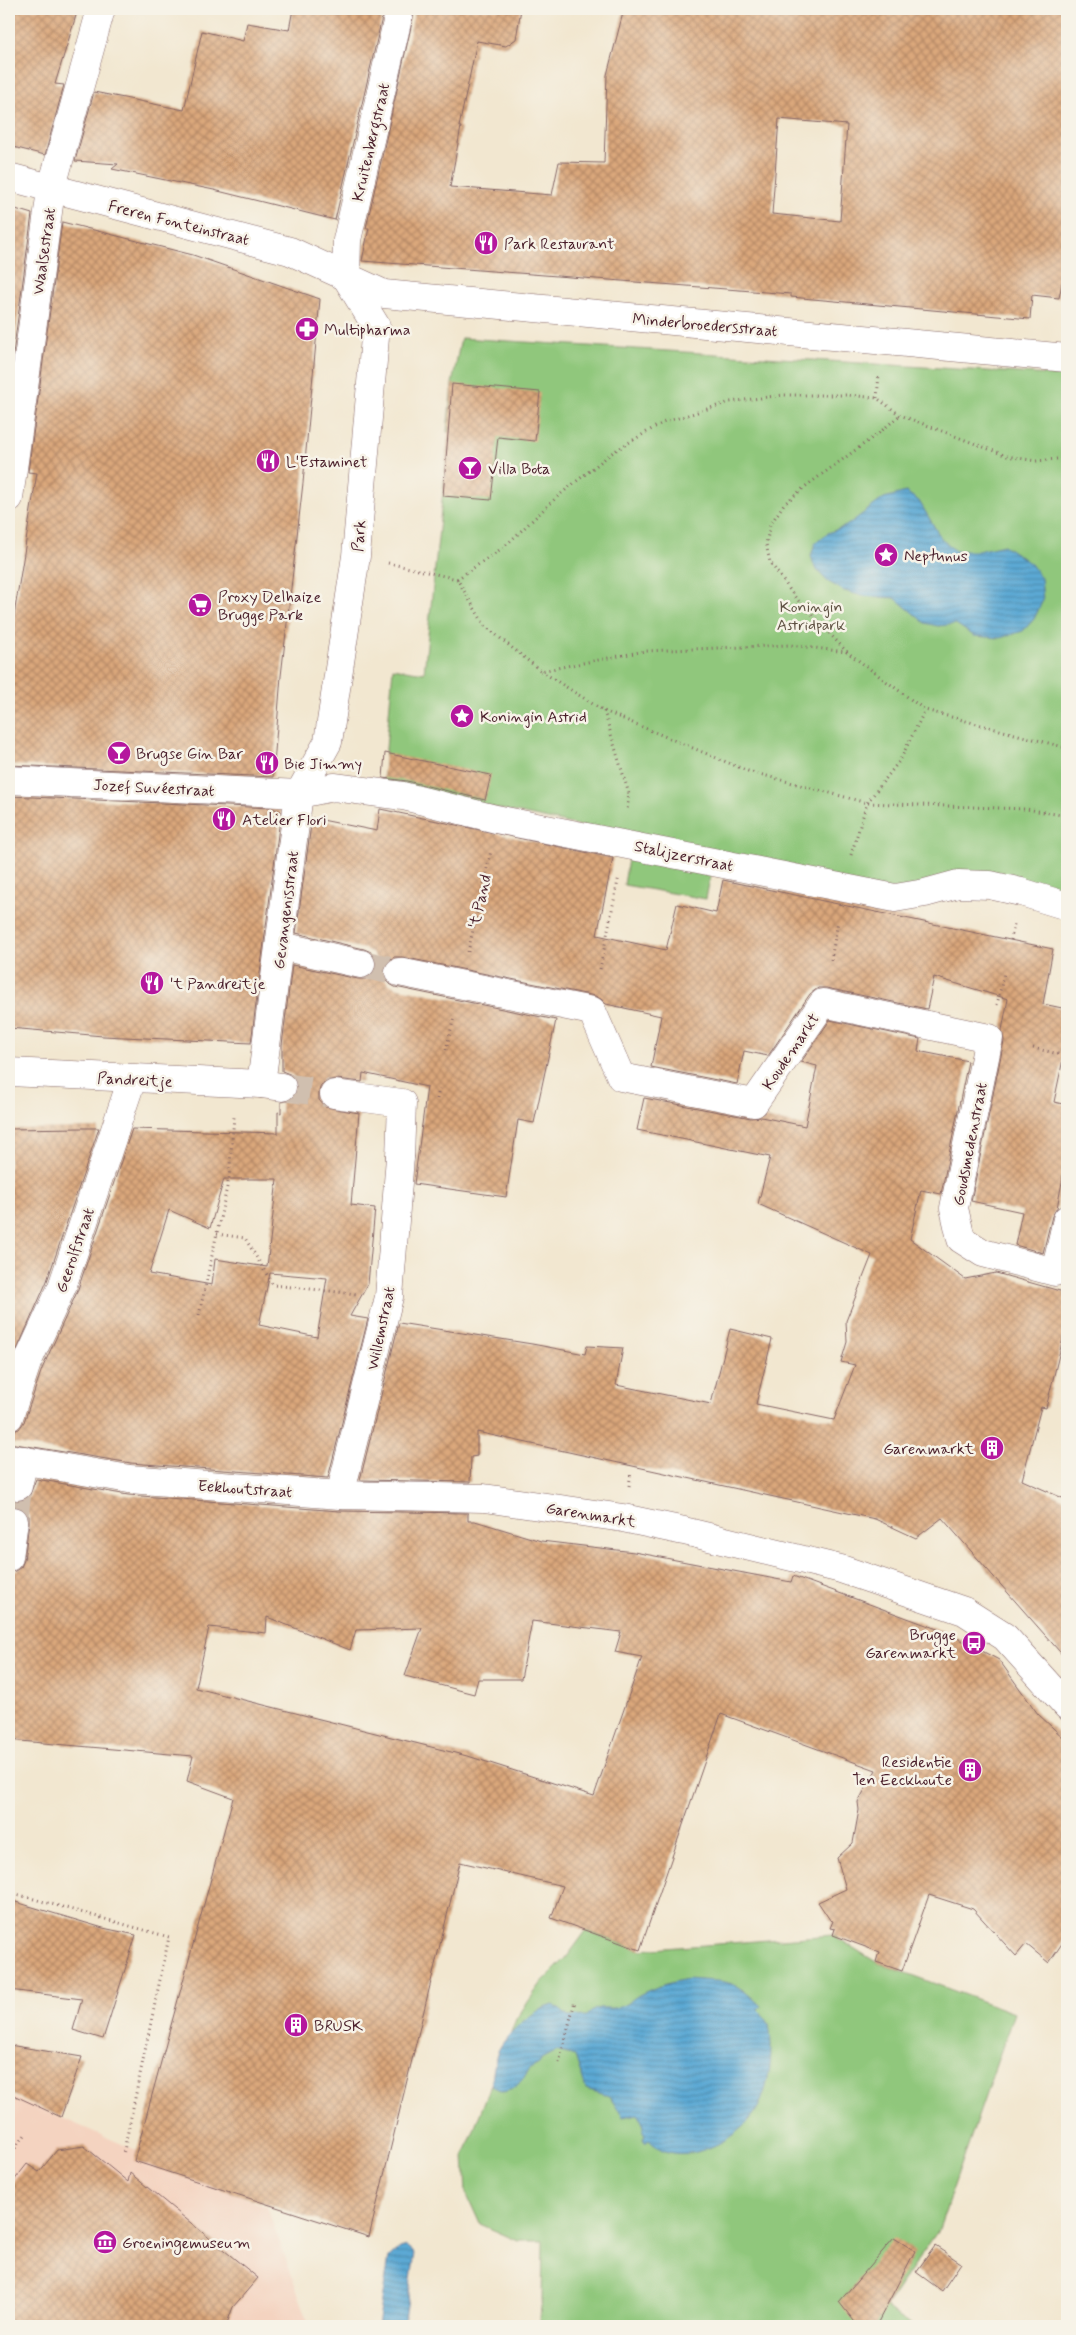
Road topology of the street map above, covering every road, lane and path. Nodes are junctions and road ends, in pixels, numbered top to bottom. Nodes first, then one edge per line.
1 (101, 9) edge
2 (400, 9) edge
3 (9, 177) edge
4 (51, 190) junction
5 (346, 277) junction
6 (1067, 356) edge
7 (900, 415) junction
8 (1067, 458) edge
9 (9, 498) edge
10 (356, 556) junction
11 (457, 579) junction
12 (847, 652) junction
13 (541, 671) junction
14 (925, 710) junction
15 (604, 711) junction
16 (1067, 748) edge
17 (9, 780) edge
18 (299, 794) junction
19 (867, 803) junction
20 (1067, 816) edge
21 (496, 818) junction
22 (624, 843) junction
23 (843, 889) junction
24 (1067, 906) edge
25 (281, 946) junction
26 (831, 960) dead end
27 (361, 964) tunnel mouth
28 (600, 969) dead end
29 (399, 972) tunnel mouth
30 (461, 983) junction
31 (989, 1038) joint
32 (1033, 1048) dead end
33 (446, 1050) dead end
34 (1067, 1056) edge
35 (9, 1072) edge
36 (132, 1079) junction
37 (260, 1085) junction
38 (334, 1094) tunnel mouth
39 (1067, 1219) edge
40 (217, 1234) junction
41 (390, 1297) junction
42 (199, 1315) dead end
43 (9, 1417) edge
44 (17, 1468) edge
45 (340, 1495) junction
46 (484, 1498) joint
47 (14, 1521) dead end
48 (9, 1557) edge
49 (1067, 1706) edge
50 (9, 1892) edge
51 (574, 2001) dead end
52 (559, 2063) dead end
53 (25, 2135) dead end
54 (123, 2155) dead end
55 (9, 2156) edge

1 - 4 street, Waalsestraat
2 - 5 street, Kruitenbergstraat
3 - 4 street, Freren Fonteinstraat
4 - 5 street, Freren Fonteinstraat
4 - 9 street, Waalsestraat
5 - 6 street, Minderbroedersstraat
5 - 10 street, Park
7 - 8 path
7 - 11 path
7 - 12 path
10 - 11 path
10 - 18 street, Park
11 - 13 path
12 - 13 path
12 - 14 path
13 - 15 path
14 - 16 path
14 - 19 path
15 - 19 path
15 - 22 path
17 - 18 street, Jozef Suvéestraat
18 - 21 street, Stalijzerstraat
18 - 25 street, Gevangenisstraat
19 - 20 path
19 - 23 path
21 - 22 street, Stalijzerstraat
21 - 30 path, 't Pand
22 - 23 street, Stalijzerstraat
22 - 28 path
23 - 24 street, Stalijzerstraat
23 - 26 path
25 - 27 street
25 - 37 street, Gevangenisstraat
29 - 30 street
30 - 31 street, Koudemarkt
30 - 33 path, 't Pand
31 - 39 street, Goudsmedenstraat
32 - 34 path
35 - 36 street, Pandreitje
36 - 37 street, Pandreitje
36 - 43 street, Geerolfstraat
37 - 40 path
38 - 41 street, Willemstraat
40 - 41 path
40 - 42 path
41 - 45 street, Willemstraat
44 - 45 street, Eekhoutstraat
45 - 46 street, Eekhoutstraat
46 - 49 street, Garenmarkt
47 - 48 street
50 - 54 path
51 - 52 path
53 - 55 path

